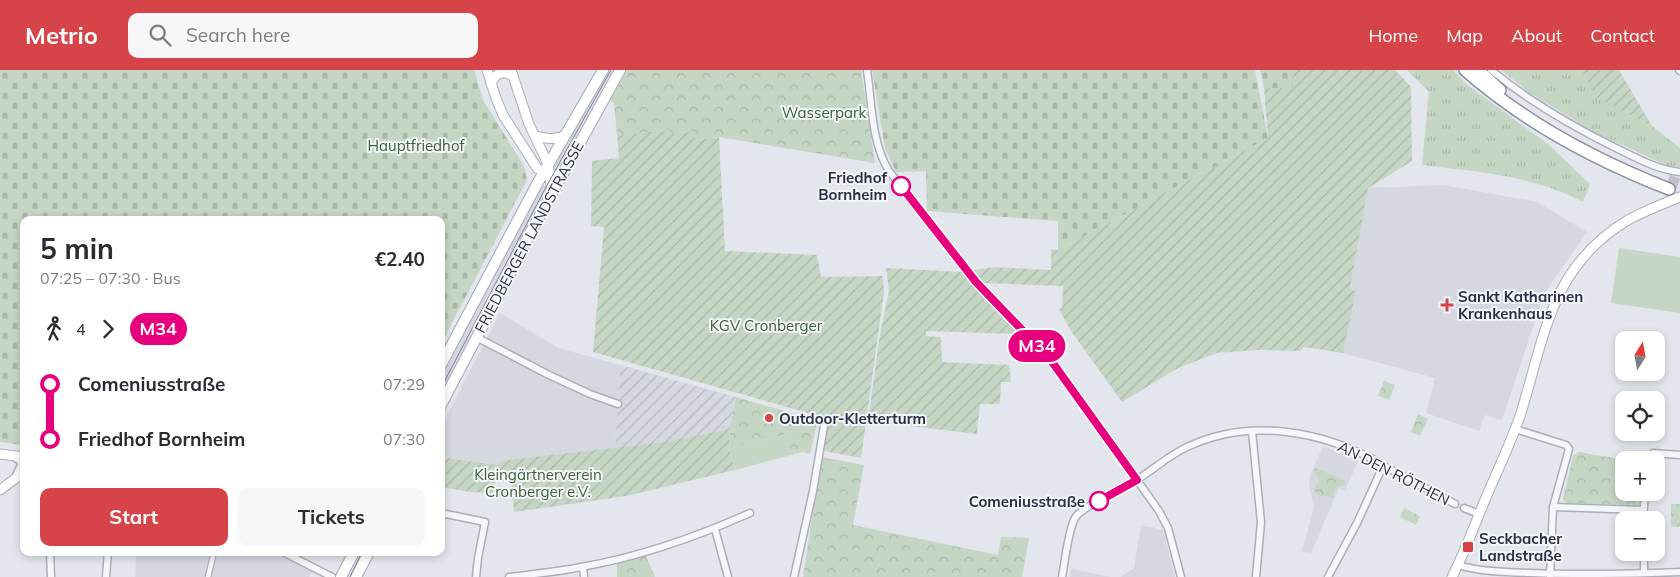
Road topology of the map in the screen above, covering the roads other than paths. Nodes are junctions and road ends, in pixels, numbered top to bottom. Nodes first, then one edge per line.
1 (487, 70) edge
2 (602, 70) edge
3 (620, 70) edge
4 (867, 70) edge
5 (1465, 70) edge
6 (1478, 70) edge
7 (1491, 70) edge
8 (512, 73) edge
9 (491, 84) junction
10 (565, 135) junction
11 (535, 136) junction
12 (534, 164) junction
13 (548, 164) junction
14 (1680, 172) edge
15 (552, 175) junction
16 (537, 184) junction
17 (1673, 191) edge
18 (476, 337) junction
19 (445, 358) edge
20 (445, 397) edge
21 (618, 404) dead end
22 (825, 420) dead end
23 (1515, 429) junction
24 (1252, 431) junction
25 (4, 454) edge
26 (1665, 454) edge
27 (1680, 455) edge
28 (20, 456) edge
29 (20, 464) edge
30 (20, 467) edge
31 (1382, 468) junction
32 (20, 474) edge
33 (14, 478) junction
34 (1137, 480) junction
35 (0, 490) edge
36 (1644, 501) edge
37 (1455, 504) dead end
38 (1553, 507) junction
39 (1464, 508) dead end
40 (1643, 510) joint
41 (750, 513) dead end
42 (1479, 514) junction
43 (445, 515) edge
44 (715, 529) junction
45 (50, 556) edge
46 (108, 556) edge
47 (213, 556) edge
48 (291, 556) edge
49 (352, 556) edge
50 (367, 556) edge
51 (1644, 561) edge
52 (1458, 565) junction
53 (583, 567) junction
54 (1680, 572) edge
55 (1644, 573) junction
56 (1496, 574) edge
57 (1550, 575) edge
58 (1653, 575) edge
59 (1600, 576) edge
60 (50, 577) edge
61 (106, 577) edge
62 (208, 577) edge
63 (332, 577) edge
64 (341, 577) edge
65 (356, 577) edge
66 (476, 577) edge
67 (509, 577) edge
68 (584, 577) edge
69 (728, 577) edge
70 (794, 577) edge
71 (1062, 577) edge
72 (1181, 577) edge
73 (1256, 577) edge
74 (1328, 577) edge
75 (1452, 577) edge

1 - 9 main road
2 - 10 main road, FRIEDBERGER LANDSTRASSE
3 - 15 main road, FRIEDBERGER LANDSTRASSE
4 - 34 street
5 - 17 highway
6 - 17 highway
7 - 14 street
8 - 9 main road
8 - 11 main road
9 - 12 main road
10 - 11 main road
10 - 13 main road, FRIEDBERGER LANDSTRASSE
11 - 13 main road
12 - 15 main road
12 - 16 main road
13 - 15 main road, FRIEDBERGER LANDSTRASSE
15 - 16 main road, FRIEDBERGER LANDSTRASSE
15 - 18 main road, FRIEDBERGER LANDSTRASSE
16 - 19 main road, FRIEDBERGER LANDSTRASSE
17 - 23 main road
18 - 20 main road, FRIEDBERGER LANDSTRASSE
18 - 21 street
22 - 70 street
23 - 38 street
23 - 42 main road
24 - 31 street, AN DEN RÖTHEN
24 - 34 street, AN DEN RÖTHEN
24 - 73 street
25 - 28 main road
25 - 29 street
26 - 27 street
30 - 33 street
31 - 37 street, AN DEN RÖTHEN
31 - 74 street
32 - 33 main road
33 - 35 main road
34 - 71 street
34 - 72 street
36 - 40 street
38 - 40 street
38 - 57 street
39 - 42 street, AN DEN RÖTHEN
41 - 44 street
42 - 52 main road
43 - 66 street
44 - 53 street
44 - 69 street
45 - 60 street
46 - 61 street
47 - 62 street
48 - 63 street
49 - 64 main road
50 - 65 main road
51 - 55 street
52 - 56 street
52 - 75 main road
53 - 67 street
53 - 68 street
54 - 58 street
55 - 58 street
55 - 59 street
56 - 57 street
57 - 59 street

